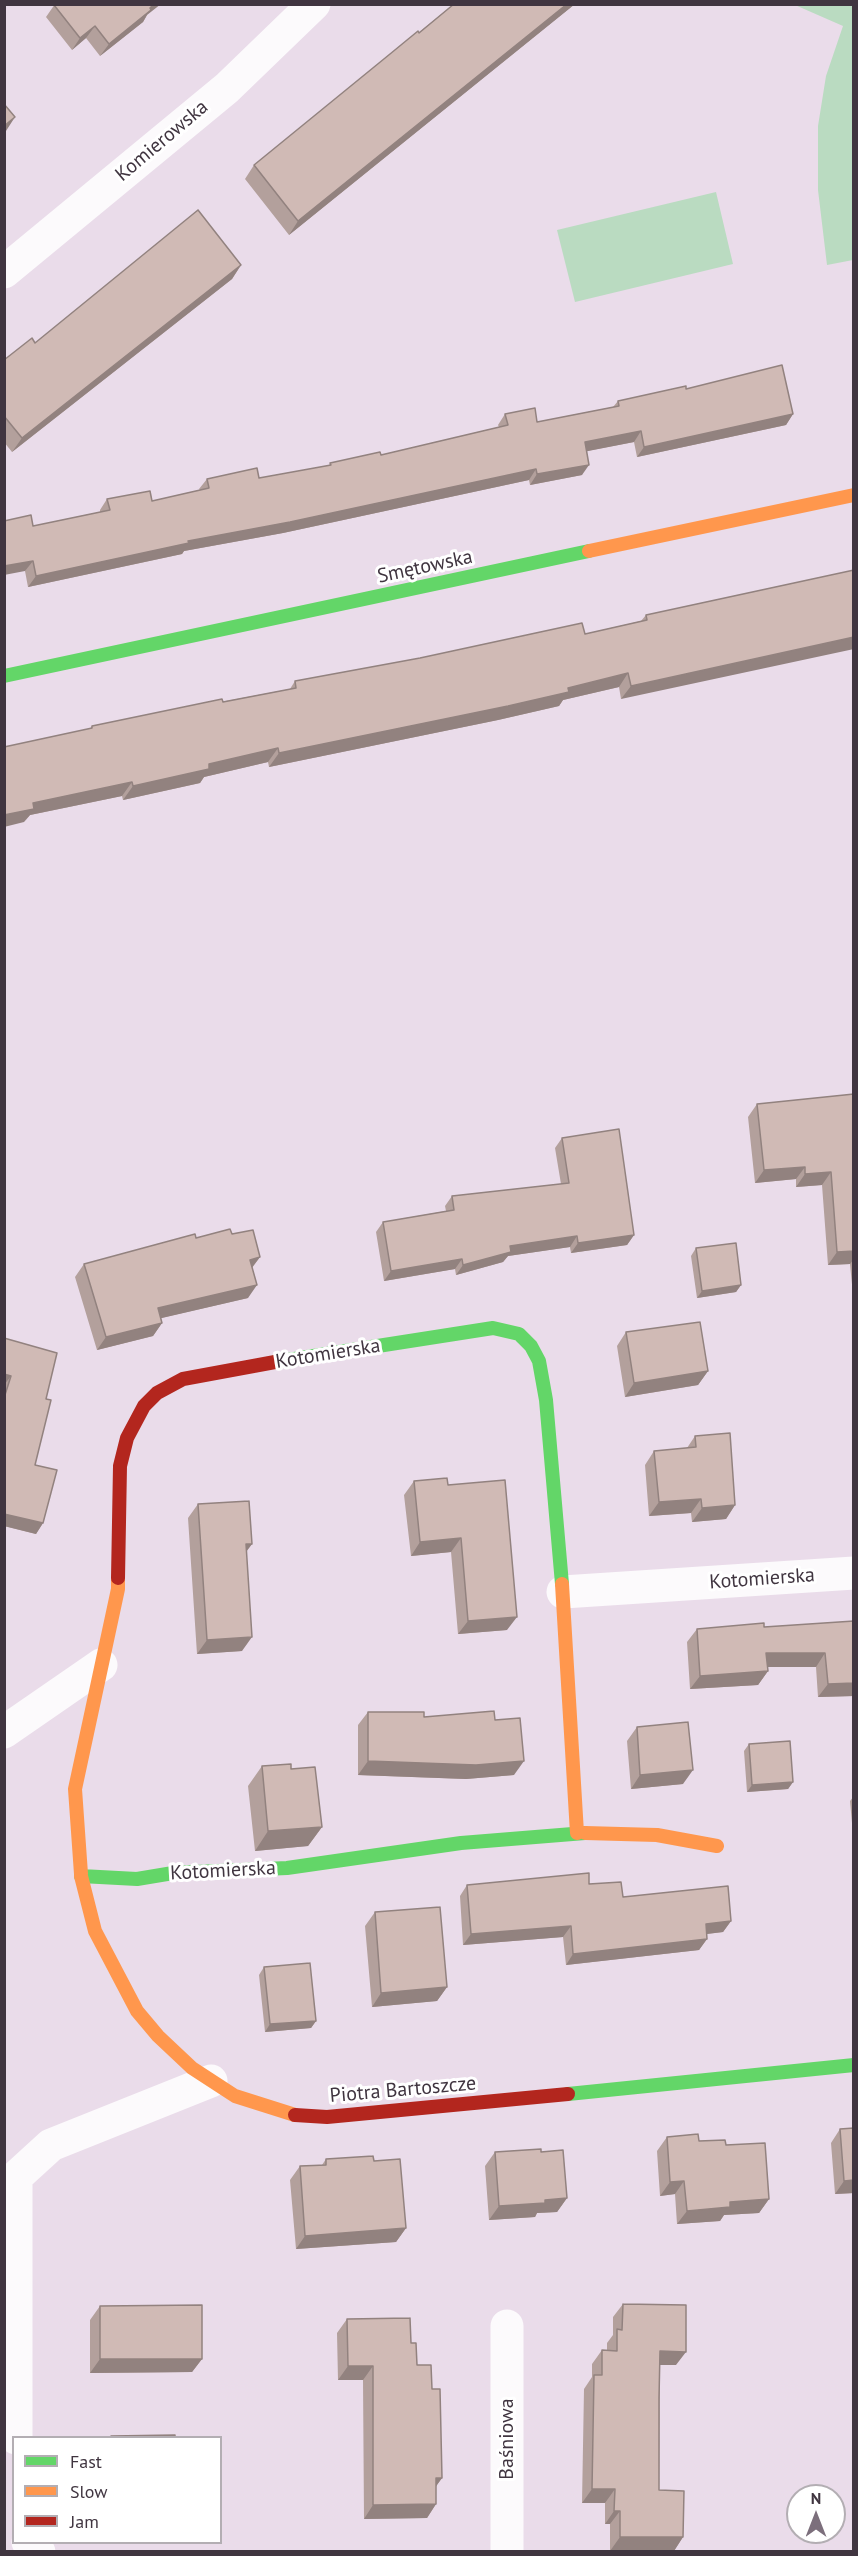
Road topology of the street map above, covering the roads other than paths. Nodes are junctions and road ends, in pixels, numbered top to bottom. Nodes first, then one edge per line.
1 (314, 4) edge
2 (4, 272) edge
3 (854, 495) edge
4 (4, 676) edge
5 (854, 1573) edge
6 (563, 1592) junction
7 (101, 1665) junction
8 (4, 1732) edge
9 (577, 1833) junction
10 (717, 1846) dead end
11 (81, 1876) junction
12 (854, 2065) edge
13 (211, 2081) junction
14 (507, 2326) dead end
15 (16, 2436) edge
16 (507, 2552) edge

1 - 2 street, Komierowska
3 - 4 street, Smętowska
5 - 6 street, Kotomierska
6 - 7 street, Kotomierska
6 - 9 street, Kotomierska
7 - 8 street
7 - 11 street, Kotomierska
9 - 10 street, Kotomierska
9 - 11 street, Kotomierska
11 - 13 street, Piotra Bartoszcze
12 - 13 street, Piotra Bartoszcze
13 - 15 street
14 - 16 street, Baśniowa

